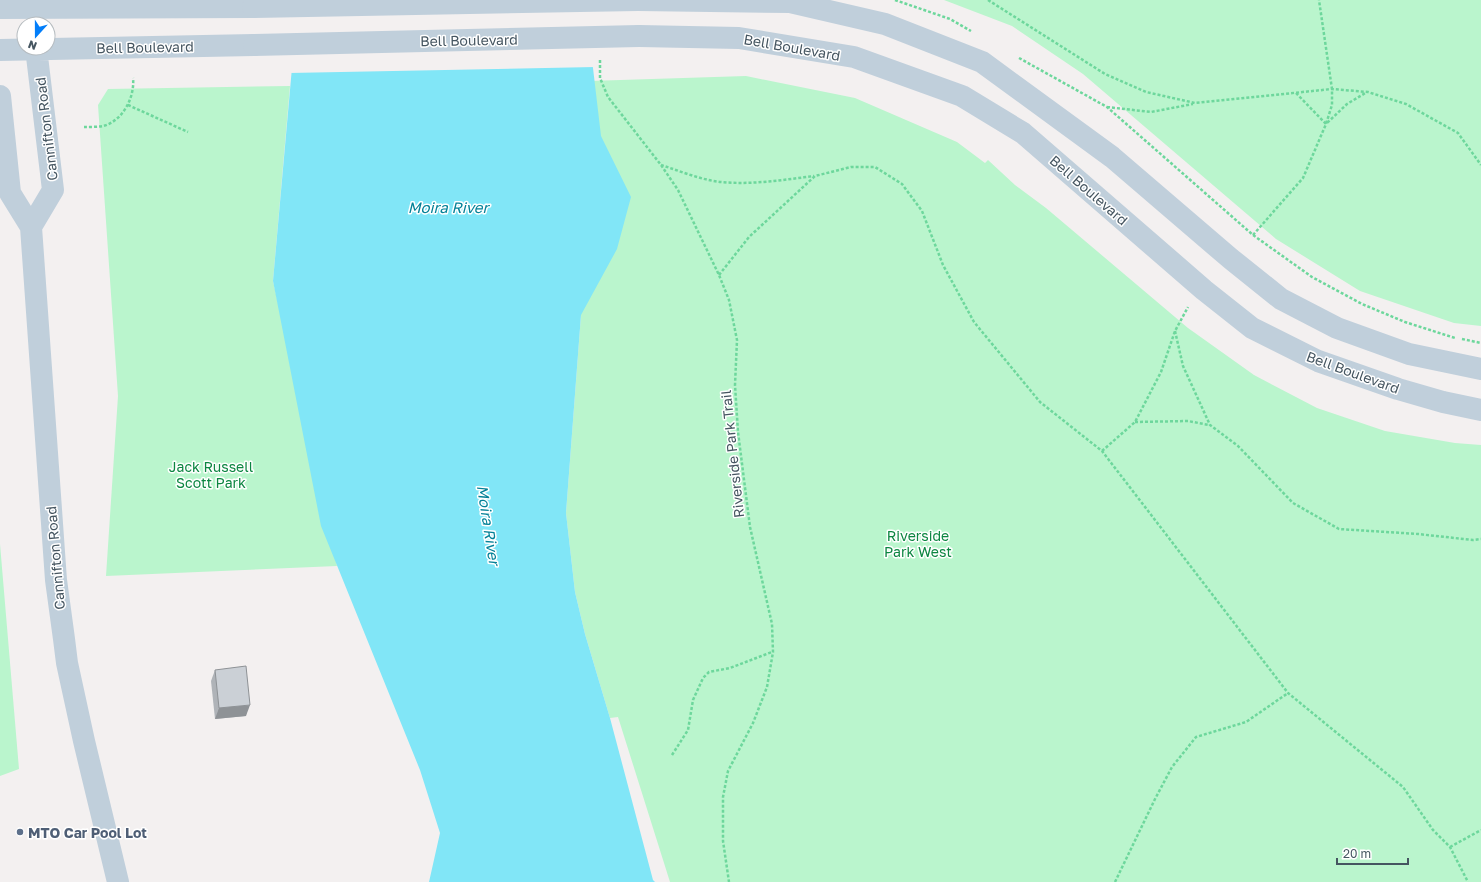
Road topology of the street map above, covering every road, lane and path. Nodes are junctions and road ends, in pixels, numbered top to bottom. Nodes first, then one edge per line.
1 (638, 0) edge
2 (895, 0) edge
3 (988, 0) edge
4 (1319, 0) edge
5 (0, 8) edge
6 (32, 11) edge
7 (977, 35) dead end
8 (56, 49) edge
9 (0, 50) edge
10 (16, 50) edge
11 (600, 54) dead end
12 (37, 56) edge
13 (1018, 58) dead end
14 (133, 78) dead end
15 (1332, 89) junction
16 (1368, 92) junction
17 (1296, 93) junction
18 (0, 96) edge
19 (1195, 104) junction
20 (128, 105) junction
21 (1107, 107) junction
22 (1326, 124) junction
23 (84, 127) dead end
24 (188, 132) dead end
25 (661, 165) junction
26 (1481, 166) edge
27 (815, 176) junction
28 (31, 228) junction
29 (1252, 235) junction
30 (719, 275) junction
31 (1188, 307) dead end
32 (1176, 331) junction
33 (1481, 343) edge
34 (1481, 369) edge
35 (1481, 410) edge
36 (1135, 422) junction
37 (1210, 425) junction
38 (1102, 451) junction
39 (1481, 539) edge
40 (773, 652) junction
41 (1288, 692) junction
42 (672, 755) dead end
43 (1481, 830) edge
44 (1450, 847) junction
45 (118, 882) edge
46 (729, 882) edge
47 (1115, 882) edge
48 (1468, 882) edge

1 - 6 main road, bridge
1 - 34 main road
2 - 7 path
3 - 19 path
4 - 15 path
5 - 6 main road
8 - 35 main road, Bell Boulevard, bridge
9 - 10 main road, Bell Boulevard
11 - 25 path, Riverside Park Trail
12 - 28 main road, Cannifton Road
13 - 21 path
14 - 20 path
15 - 16 path
15 - 17 path
15 - 22 path
16 - 22 path
16 - 26 path
17 - 19 path
17 - 22 path
18 - 28 main road, Cannifton Road
19 - 21 path
20 - 23 path
20 - 24 path
21 - 29 path
22 - 29 path
25 - 27 path
25 - 30 path, Riverside Park Trail
27 - 30 path
27 - 38 path
28 - 45 main road, Cannifton Road
29 - 33 path
30 - 40 path, Riverside Park Trail
31 - 32 path
32 - 36 path
32 - 37 path
36 - 37 path
36 - 38 path
37 - 39 path
38 - 41 path
40 - 42 path
40 - 46 path, Riverside Park Trail
41 - 44 path
41 - 47 path
43 - 44 path
44 - 48 path

